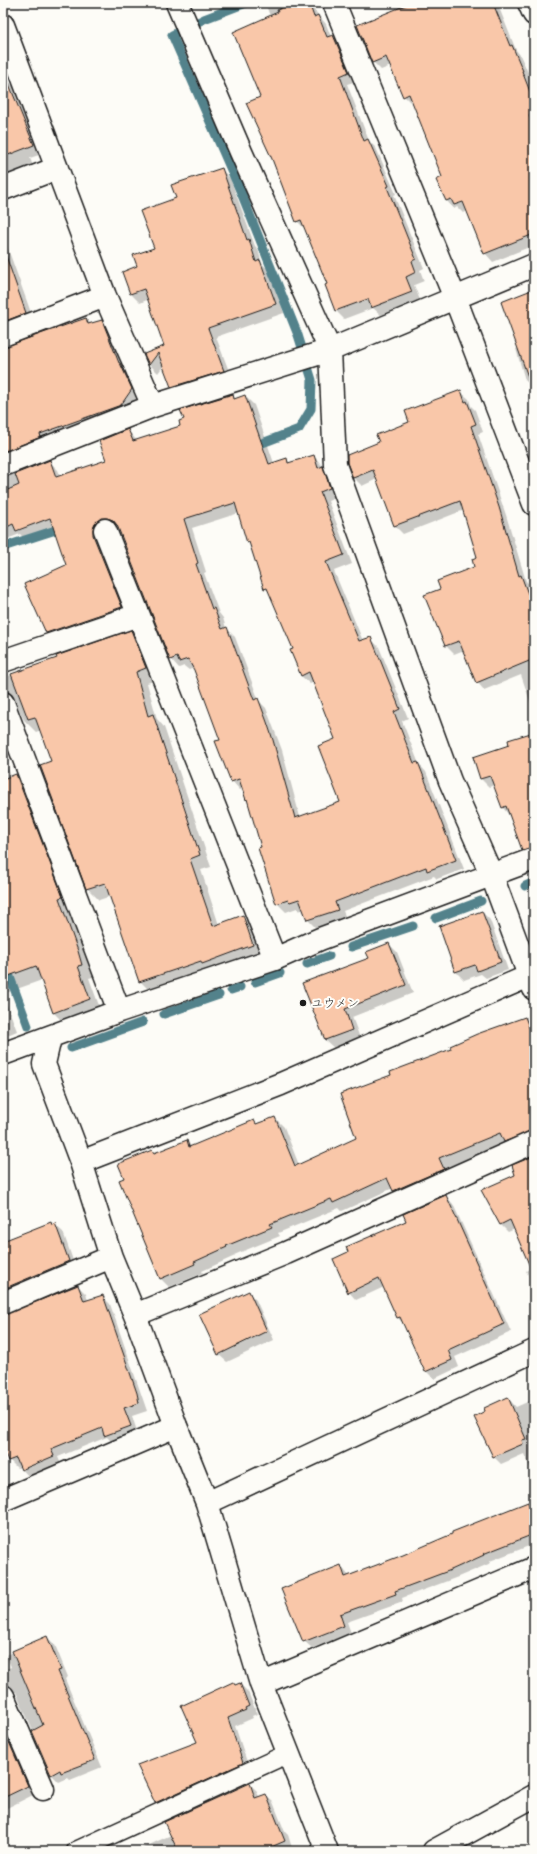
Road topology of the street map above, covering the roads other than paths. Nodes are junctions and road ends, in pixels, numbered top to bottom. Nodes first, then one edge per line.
1 (177, 3) edge
2 (334, 3) edge
3 (529, 3) edge
4 (534, 14) edge
5 (3, 25) edge
6 (8, 53) edge
7 (57, 168) junction
8 (3, 189) edge
9 (534, 265) edge
10 (105, 296) junction
11 (455, 298) junction
12 (3, 334) edge
13 (330, 350) junction
14 (153, 406) junction
15 (3, 465) edge
16 (534, 504) edge
17 (105, 530) dead end
18 (138, 615) junction
19 (3, 661) edge
20 (3, 703) edge
21 (534, 859) edge
22 (492, 876) junction
23 (275, 959) junction
24 (532, 983) edge
25 (119, 1012) junction
26 (50, 1038) junction
27 (3, 1054) edge
28 (534, 1142) edge
29 (81, 1162) junction
30 (110, 1257) junction
31 (3, 1303) edge
32 (135, 1315) junction
33 (534, 1351) edge
34 (176, 1426) junction
35 (3, 1500) edge
36 (207, 1503) junction
37 (534, 1568) edge
38 (261, 1684) junction
39 (3, 1696) edge
40 (287, 1754) junction
41 (43, 1789) dead end
42 (534, 1796) edge
43 (76, 1851) edge
44 (327, 1851) edge
45 (434, 1851) edge

1 - 13 street
2 - 11 street
3 - 4 street
5 - 6 street
6 - 7 street
7 - 8 street
7 - 10 street
9 - 11 street
10 - 12 street
10 - 14 street
11 - 13 street
11 - 16 street
13 - 14 street
13 - 22 street
14 - 15 street
17 - 18 street
18 - 19 street
18 - 23 street
20 - 25 street
21 - 22 street
22 - 23 street
22 - 24 street
23 - 25 street
24 - 29 street
25 - 26 street
26 - 27 street
26 - 29 street
28 - 32 street
29 - 30 street
30 - 31 street
30 - 32 street
32 - 34 street
33 - 36 street
34 - 35 street
34 - 36 street
36 - 38 street
37 - 38 street
38 - 40 street
39 - 41 street
40 - 43 lane
40 - 44 street
42 - 45 street

